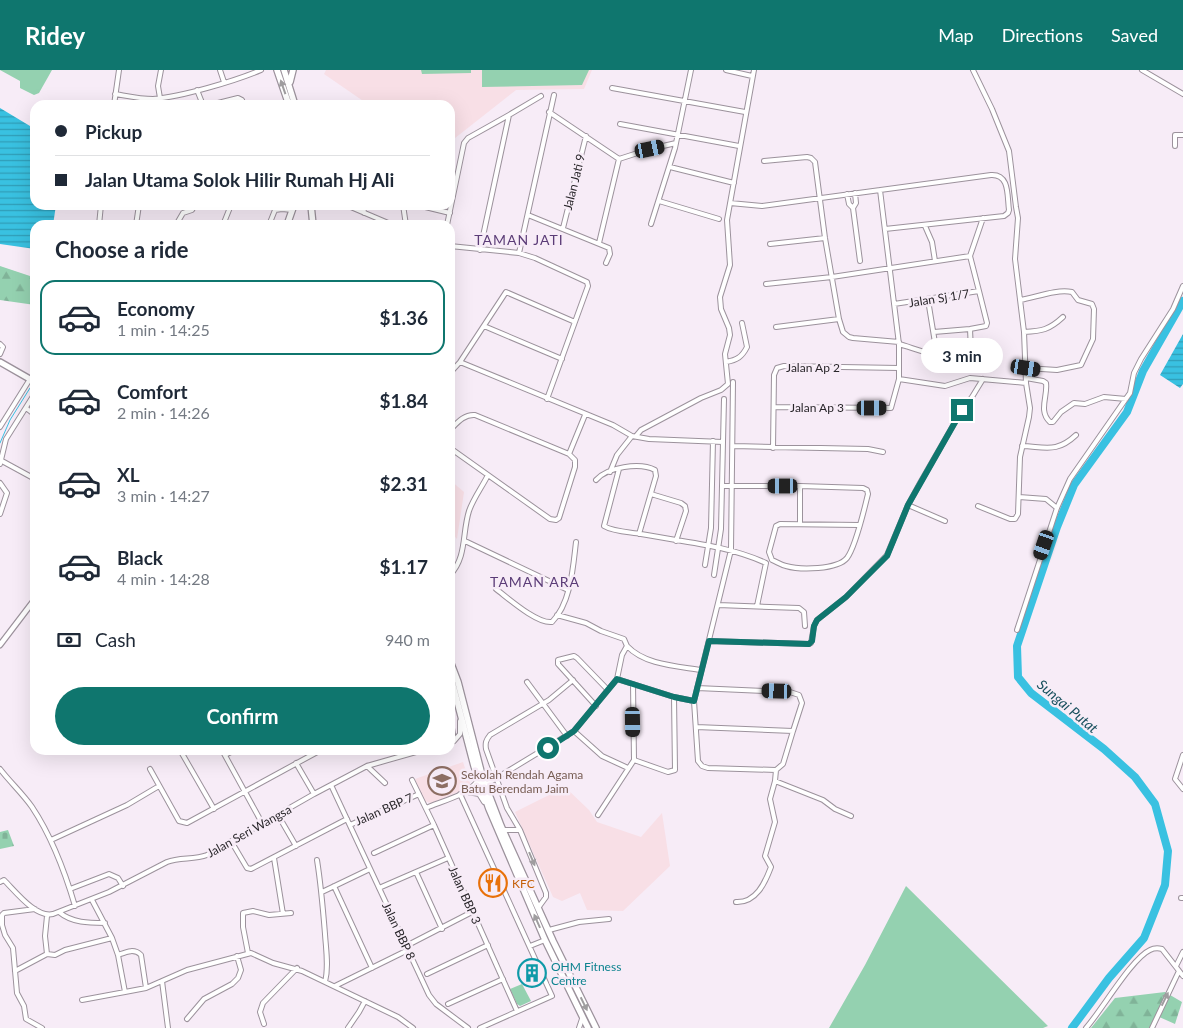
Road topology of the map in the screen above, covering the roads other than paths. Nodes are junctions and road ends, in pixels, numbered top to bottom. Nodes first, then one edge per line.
1 (119, 70) edge
2 (161, 70) edge
3 (220, 70) edge
4 (261, 70) edge
5 (277, 70) edge
6 (284, 70) edge
7 (293, 70) edge
8 (691, 70) edge
9 (726, 70) edge
10 (754, 70) edge
11 (973, 70) edge
12 (1142, 70) edge
13 (743, 72) edge
14 (752, 76) junction
15 (224, 82) junction
16 (290, 86) junction
17 (612, 88) dead end
18 (197, 90) junction
19 (115, 94) junction
20 (1183, 94) edge
21 (554, 95) dead end
22 (541, 96) dead end
23 (160, 98) junction
24 (114, 100) edge
25 (201, 100) edge
26 (230, 100) edge
27 (242, 100) edge
28 (286, 100) edge
29 (294, 100) edge
30 (684, 100) junction
31 (549, 112) junction
32 (745, 112) junction
33 (509, 115) junction
34 (620, 124) dead end
35 (678, 134) junction
36 (1183, 135) edge
37 (586, 136) junction
38 (676, 143) junction
39 (739, 146) junction
40 (1175, 146) dead end
41 (619, 159) junction
42 (764, 161) dead end
43 (670, 168) junction
44 (734, 183) junction
45 (455, 188) edge
46 (880, 190) junction
47 (855, 193) junction
48 (847, 194) junction
49 (821, 198) junction
50 (659, 201) junction
51 (730, 203) junction
52 (853, 208) junction
53 (192, 210) edge
54 (357, 210) edge
55 (364, 210) edge
56 (438, 210) edge
57 (451, 210) edge
58 (364, 213) junction
59 (450, 213) junction
60 (528, 215) junction
61 (983, 218) junction
62 (719, 219) dead end
63 (180, 220) edge
64 (381, 220) edge
65 (448, 220) edge
66 (651, 224) dead end
67 (924, 226) junction
68 (563, 228) junction
69 (885, 230) junction
70 (825, 238) junction
71 (599, 243) junction
72 (770, 244) dead end
73 (455, 247) edge
74 (480, 250) junction
75 (519, 254) junction
76 (970, 256) junction
77 (860, 261) dead end
78 (935, 261) junction
79 (606, 264) dead end
80 (890, 268) junction
81 (832, 278) junction
82 (766, 284) dead end
83 (1183, 286) edge
84 (979, 291) junction
85 (928, 300) junction
86 (1020, 300) junction
87 (894, 304) junction
88 (1063, 317) dead end
89 (839, 319) junction
90 (575, 322) junction
91 (742, 323) dead end
92 (484, 326) junction
93 (776, 327) dead end
94 (970, 330) junction
95 (934, 332) junction
96 (1024, 332) junction
97 (899, 343) junction
98 (0, 344) edge
99 (0, 354) edge
100 (937, 355) junction
101 (562, 359) junction
102 (0, 362) edge
103 (460, 362) junction
104 (726, 362) junction
105 (455, 368) edge
106 (899, 368) junction
107 (1026, 368) junction
108 (984, 379) junction
109 (30, 380) edge
110 (899, 380) junction
111 (1026, 380) junction
112 (734, 382) dead end
113 (30, 384) edge
114 (547, 399) junction
115 (1126, 399) junction
116 (724, 400) dead end
117 (30, 401) edge
118 (774, 407) junction
119 (26, 408) junction
120 (30, 411) edge
121 (585, 415) junction
122 (455, 425) edge
123 (0, 427) edge
124 (1076, 435) dead end
125 (634, 436) junction
126 (713, 442) junction
127 (723, 442) junction
128 (734, 446) junction
129 (1022, 446) junction
130 (773, 448) junction
131 (455, 452) edge
132 (883, 452) dead end
133 (569, 454) junction
134 (1, 462) edge
135 (619, 469) junction
136 (610, 472) junction
137 (30, 476) edge
138 (488, 476) junction
139 (596, 480) dead end
140 (0, 483) edge
141 (722, 486) junction
142 (733, 486) junction
143 (800, 486) junction
144 (651, 494) junction
145 (1019, 497) junction
146 (908, 505) junction
147 (978, 506) dead end
148 (1057, 508) junction
149 (0, 514) edge
150 (945, 521) dead end
151 (800, 524) junction
152 (859, 525) junction
153 (639, 534) junction
154 (465, 541) junction
155 (676, 541) junction
156 (576, 542) dead end
157 (709, 546) junction
158 (719, 548) junction
159 (731, 550) junction
160 (705, 566) dead end
161 (455, 568) edge
162 (714, 575) dead end
163 (496, 589) dead end
164 (568, 590) junction
165 (718, 605) junction
166 (30, 606) edge
167 (757, 606) junction
168 (557, 615) junction
169 (805, 626) dead end
170 (1017, 630) dead end
171 (709, 641) junction
172 (0, 644) edge
173 (626, 646) junction
174 (701, 670) junction
175 (455, 674) edge
176 (617, 679) junction
177 (572, 680) junction
178 (527, 682) dead end
179 (632, 684) junction
180 (697, 688) junction
181 (608, 690) junction
182 (455, 697) edge
183 (674, 697) junction
184 (694, 701) junction
185 (542, 704) junction
186 (458, 706) junction
187 (596, 706) junction
188 (696, 728) junction
189 (574, 731) junction
190 (793, 731) junction
191 (469, 736) junction
192 (567, 736) junction
193 (455, 738) edge
194 (455, 741) edge
195 (183, 755) edge
196 (225, 755) edge
197 (402, 755) edge
198 (1183, 755) edge
199 (309, 756) edge
200 (634, 760) junction
201 (296, 763) junction
202 (367, 766) junction
203 (628, 768) junction
204 (0, 769) edge
205 (150, 769) dead end
206 (776, 770) junction
207 (497, 778) junction
208 (412, 780) dead end
209 (478, 780) junction
210 (775, 781) junction
211 (384, 783) dead end
212 (485, 784) junction
213 (331, 785) junction
214 (159, 786) junction
215 (1183, 789) edge
216 (245, 792) junction
217 (466, 792) junction
218 (314, 794) junction
219 (419, 794) junction
220 (460, 794) junction
221 (483, 794) junction
222 (426, 808) junction
223 (214, 809) junction
224 (489, 809) junction
225 (278, 815) junction
226 (598, 815) dead end
227 (851, 816) dead end
228 (347, 819) junction
229 (262, 823) junction
230 (350, 824) junction
231 (434, 825) junction
232 (503, 830) junction
233 (520, 830) junction
234 (51, 840) junction
235 (231, 841) junction
236 (296, 846) junction
237 (374, 853) dead end
238 (274, 858) junction
239 (448, 858) junction
240 (317, 860) dead end
241 (370, 869) junction
242 (416, 872) junction
243 (0, 882) edge
244 (123, 886) junction
245 (334, 886) junction
246 (379, 888) junction
247 (70, 889) junction
248 (322, 892) junction
249 (92, 900) junction
250 (736, 902) dead end
251 (75, 906) junction
252 (538, 908) junction
253 (35, 909) junction
254 (59, 912) junction
255 (472, 912) junction
256 (291, 913) dead end
257 (282, 914) junction
258 (47, 916) junction
259 (609, 919) dead end
260 (105, 923) junction
261 (442, 929) junction
262 (549, 930) junction
263 (112, 938) junction
264 (545, 940) junction
265 (488, 945) junction
266 (530, 946) junction
267 (407, 948) junction
268 (1183, 952) edge
269 (248, 953) junction
270 (47, 954) junction
271 (118, 955) junction
272 (237, 956) junction
273 (297, 968) junction
274 (372, 968) junction
275 (1178, 969) junction
276 (15, 971) junction
277 (427, 974) dead end
278 (1183, 976) edge
279 (502, 979) junction
280 (162, 981) junction
281 (324, 982) junction
282 (335, 986) junction
283 (146, 988) junction
284 (125, 992) junction
285 (82, 1000) dead end
286 (365, 1001) junction
287 (448, 1004) dead end
288 (517, 1011) junction
289 (582, 1015) junction
290 (187, 1018) dead end
291 (264, 1024) dead end
292 (42, 1028) edge
293 (168, 1028) edge
294 (348, 1028) edge
295 (413, 1028) edge
296 (468, 1028) edge
297 (480, 1028) edge
298 (579, 1028) edge
299 (592, 1028) edge
300 (1086, 1028) edge
301 (1152, 1028) edge

1 - 19 street
2 - 23 street
3 - 15 street
4 - 15 street
28 -> 5 main road
6 - 16 main road
7 - 16 main road
8 - 30 street
9 - 13 street
10 - 14 street
11 - 86 street
12 - 20 street
13 - 14 street
14 - 32 street
15 - 18 street
16 - 29 main road
17 - 30 street
18 - 23 street
18 - 25 street
19 - 23 street
19 - 24 street
21 - 31 street
22 - 33 street
26 - 27 street
30 - 32 street
30 - 35 street
31 - 37 street
31 - 60 street
32 - 39 street
33 - 45 street
33 - 74 street
34 - 35 street
35 - 38 street
35 - 39 street
36 - 40 street
37 - 41 street
37 - 68 street, Jalan Jati 9
38 - 41 street
38 - 43 street
39 - 44 street
41 - 71 street
42 - 49 street
43 - 44 street
43 - 50 street
44 - 51 street
46 - 47 street
46 - 61 street
46 - 69 street
47 - 48 street
47 - 52 street
48 - 49 street
48 - 52 street
49 - 51 street
49 - 70 street
50 - 62 street
50 - 66 street
51 - 104 street
52 - 77 street
53 - 63 street
54 - 58 street
55 - 58 street
56 - 59 street
57 - 59 street
58 - 64 street
59 - 65 street
60 - 68 street
60 - 75 street
61 - 67 street
61 - 76 street
67 - 69 street
67 - 78 street
68 - 71 street
69 - 80 street
70 - 72 street
70 - 81 street
71 - 79 street
73 - 74 street
74 - 75 street
75 - 90 street
76 - 78 street
76 - 84 street
78 - 80 street
80 - 81 street
80 - 87 street
81 - 82 street
81 - 89 street
83 - 115 street
84 - 85 street, Jalan Sj 1/7
84 - 94 street, Jalan Sj 1/7
85 - 87 street, Jalan Sj 1/7
85 - 95 street
86 - 96 street
86 - 107 street
87 - 97 street
88 - 96 street
89 - 93 street
89 - 97 street
90 - 92 street
90 - 101 street
91 - 104 street
92 - 101 street
92 - 103 street
94 - 95 street
94 - 100 street
95 - 100 street
96 - 107 street
97 - 100 street
97 - 106 street
98 - 99 street
101 - 114 street
102 - 109 main road
103 - 105 street
103 - 114 street
104 - 125 street
106 - 110 street
106 - 118 street, Jalan Ap 2
107 - 111 street
108 - 110 street
108 - 111 street
108 - 146 street
110 - 118 street, Jalan Ap 3
111 - 115 street
111 - 129 street
112 - 128 street
113 - 123 street
114 - 121 street
115 - 148 street
116 - 127 street
117 - 119 street
118 - 130 street, Jalan Ap 2
119 - 120 street
119 - 134 street
121 - 125 street
121 - 133 street
122 - 133 street
124 - 129 street
125 - 126 street
125 - 136 street
126 - 127 street
126 - 157 street
127 - 141 street
128 - 130 street
128 - 142 street
129 - 145 street
130 - 132 street
131 - 138 street
133 - 138 street
134 - 137 street
135 - 136 street
135 - 144 street
135 - 153 street
136 - 139 street
138 - 154 street
140 - 149 street
141 - 142 street
141 - 158 street
142 - 143 street
142 - 159 street
143 - 151 street
143 - 152 street
144 - 153 street
144 - 155 street
145 - 147 street
145 - 148 street
146 - 150 street
146 - 171 street
148 - 170 street
151 - 152 street
151 - 152 street
153 - 155 street
154 - 161 street
154 - 164 street
155 - 157 street
156 - 164 street
157 - 158 street
157 - 160 street
158 - 159 street
158 - 162 street
159 - 165 street
159 - 167 street
163 - 168 street
164 - 168 street
165 - 167 street
165 - 171 street
166 - 172 street
167 - 169 street
168 - 173 street
171 - 174 street
173 - 174 street
173 - 176 street
174 - 180 street
175 - 191 main road
176 - 179 street
176 - 181 street
177 - 181 street
177 - 185 street
177 - 187 street
178 - 185 street
179 - 183 street
179 - 200 street
180 - 184 street
180 - 190 street
181 - 187 street
182 - 186 main road
183 - 184 street
183 - 200 street
184 - 188 street
185 - 192 street
185 - 207 street
186 - 191 main road
186 - 193 street
187 - 189 street
188 - 190 street
188 - 206 street
189 - 192 street
189 - 203 street
190 - 206 street
191 - 194 street
191 - 209 main road
191 - 212 main road
192 - 207 street
195 - 223 street
196 - 216 street
197 - 202 street, Jalan Seri Wangsa
198 - 215 street
199 - 201 street
200 - 203 street
201 - 216 street
201 - 218 street
202 - 211 street
202 - 213 street, Jalan Seri Wangsa
203 - 226 street
204 - 234 street
205 - 214 street
206 - 210 street
207 - 212 street
207 - 233 street
208 - 219 street, Jalan BBP 3
209 - 217 street
209 - 221 main road
210 - 227 street
210 - 250 street
212 - 221 street
212 - 232 main road
213 - 218 street, Jalan Seri Wangsa
213 - 228 street, Jalan BBP 8
214 - 223 street
214 - 234 street
216 - 223 street
216 - 229 street
217 - 220 street
217 - 224 street
218 - 225 street, Jalan Seri Wangsa
219 - 222 street, Jalan BBP 3
219 - 230 street, Jalan BBP 7
220 - 222 street
220 - 266 street
221 - 224 main road
222 - 231 street, Jalan BBP 3
264 -> 224 main road
225 - 229 street, Jalan Seri Wangsa
225 - 236 street
228 - 230 street, Jalan BBP 8
228 - 236 street
229 - 235 street, Jalan Seri Wangsa
230 - 241 street, Jalan BBP 8
231 - 237 street
231 - 239 street, Jalan BBP 3
232 - 233 street
232 - 252 main road
233 -> 252 street
234 - 247 street
235 - 238 street
235 - 244 street, Jalan Seri Wangsa
236 - 238 street
238 - 257 street
239 - 242 street
239 - 255 street, Jalan BBP 3
240 - 248 street
241 - 245 street
241 - 246 street, Jalan BBP 8
242 - 246 street
242 - 261 street
243 - 253 street
244 - 247 street
244 - 249 street, Jalan Seri Wangsa
245 - 248 street
245 - 274 street
246 - 267 street, Jalan BBP 8
247 - 251 street
248 - 281 street
249 - 251 street, Jalan Seri Wangsa
249 - 260 street
251 - 254 street, Jalan Seri Wangsa
252 - 262 main road
253 - 258 street
253 - 276 street
254 - 258 street, Jalan Seri Wangsa
254 - 260 street
255 - 261 street
255 - 265 street, Jalan BBP 3
256 - 257 street
257 - 269 street
258 - 270 street
259 - 262 street
260 - 263 street
261 - 267 street
262 -> 299 main road
263 - 270 street
263 - 271 street
264 - 266 street
264 - 289 main road
265 - 277 street
265 - 279 street, Jalan BBP 3
266 - 288 street
267 - 274 street
267 - 296 street, Jalan BBP 8
268 - 275 street
269 - 272 street
269 - 273 street
270 - 276 street
271 - 283 street
271 - 284 street
272 - 280 street
272 - 290 street
273 - 281 street
273 - 291 street
274 - 282 street
275 - 278 street
275 - 300 street
301 -> 275 street
276 - 292 street
279 - 287 street
279 - 288 street, Jalan BBP 3
280 - 283 street
280 - 293 street
281 - 282 street
282 - 286 street
283 - 284 street
284 - 285 street
286 - 294 street
286 - 295 street
288 - 297 street
289 - 298 street
289 - 299 main road

